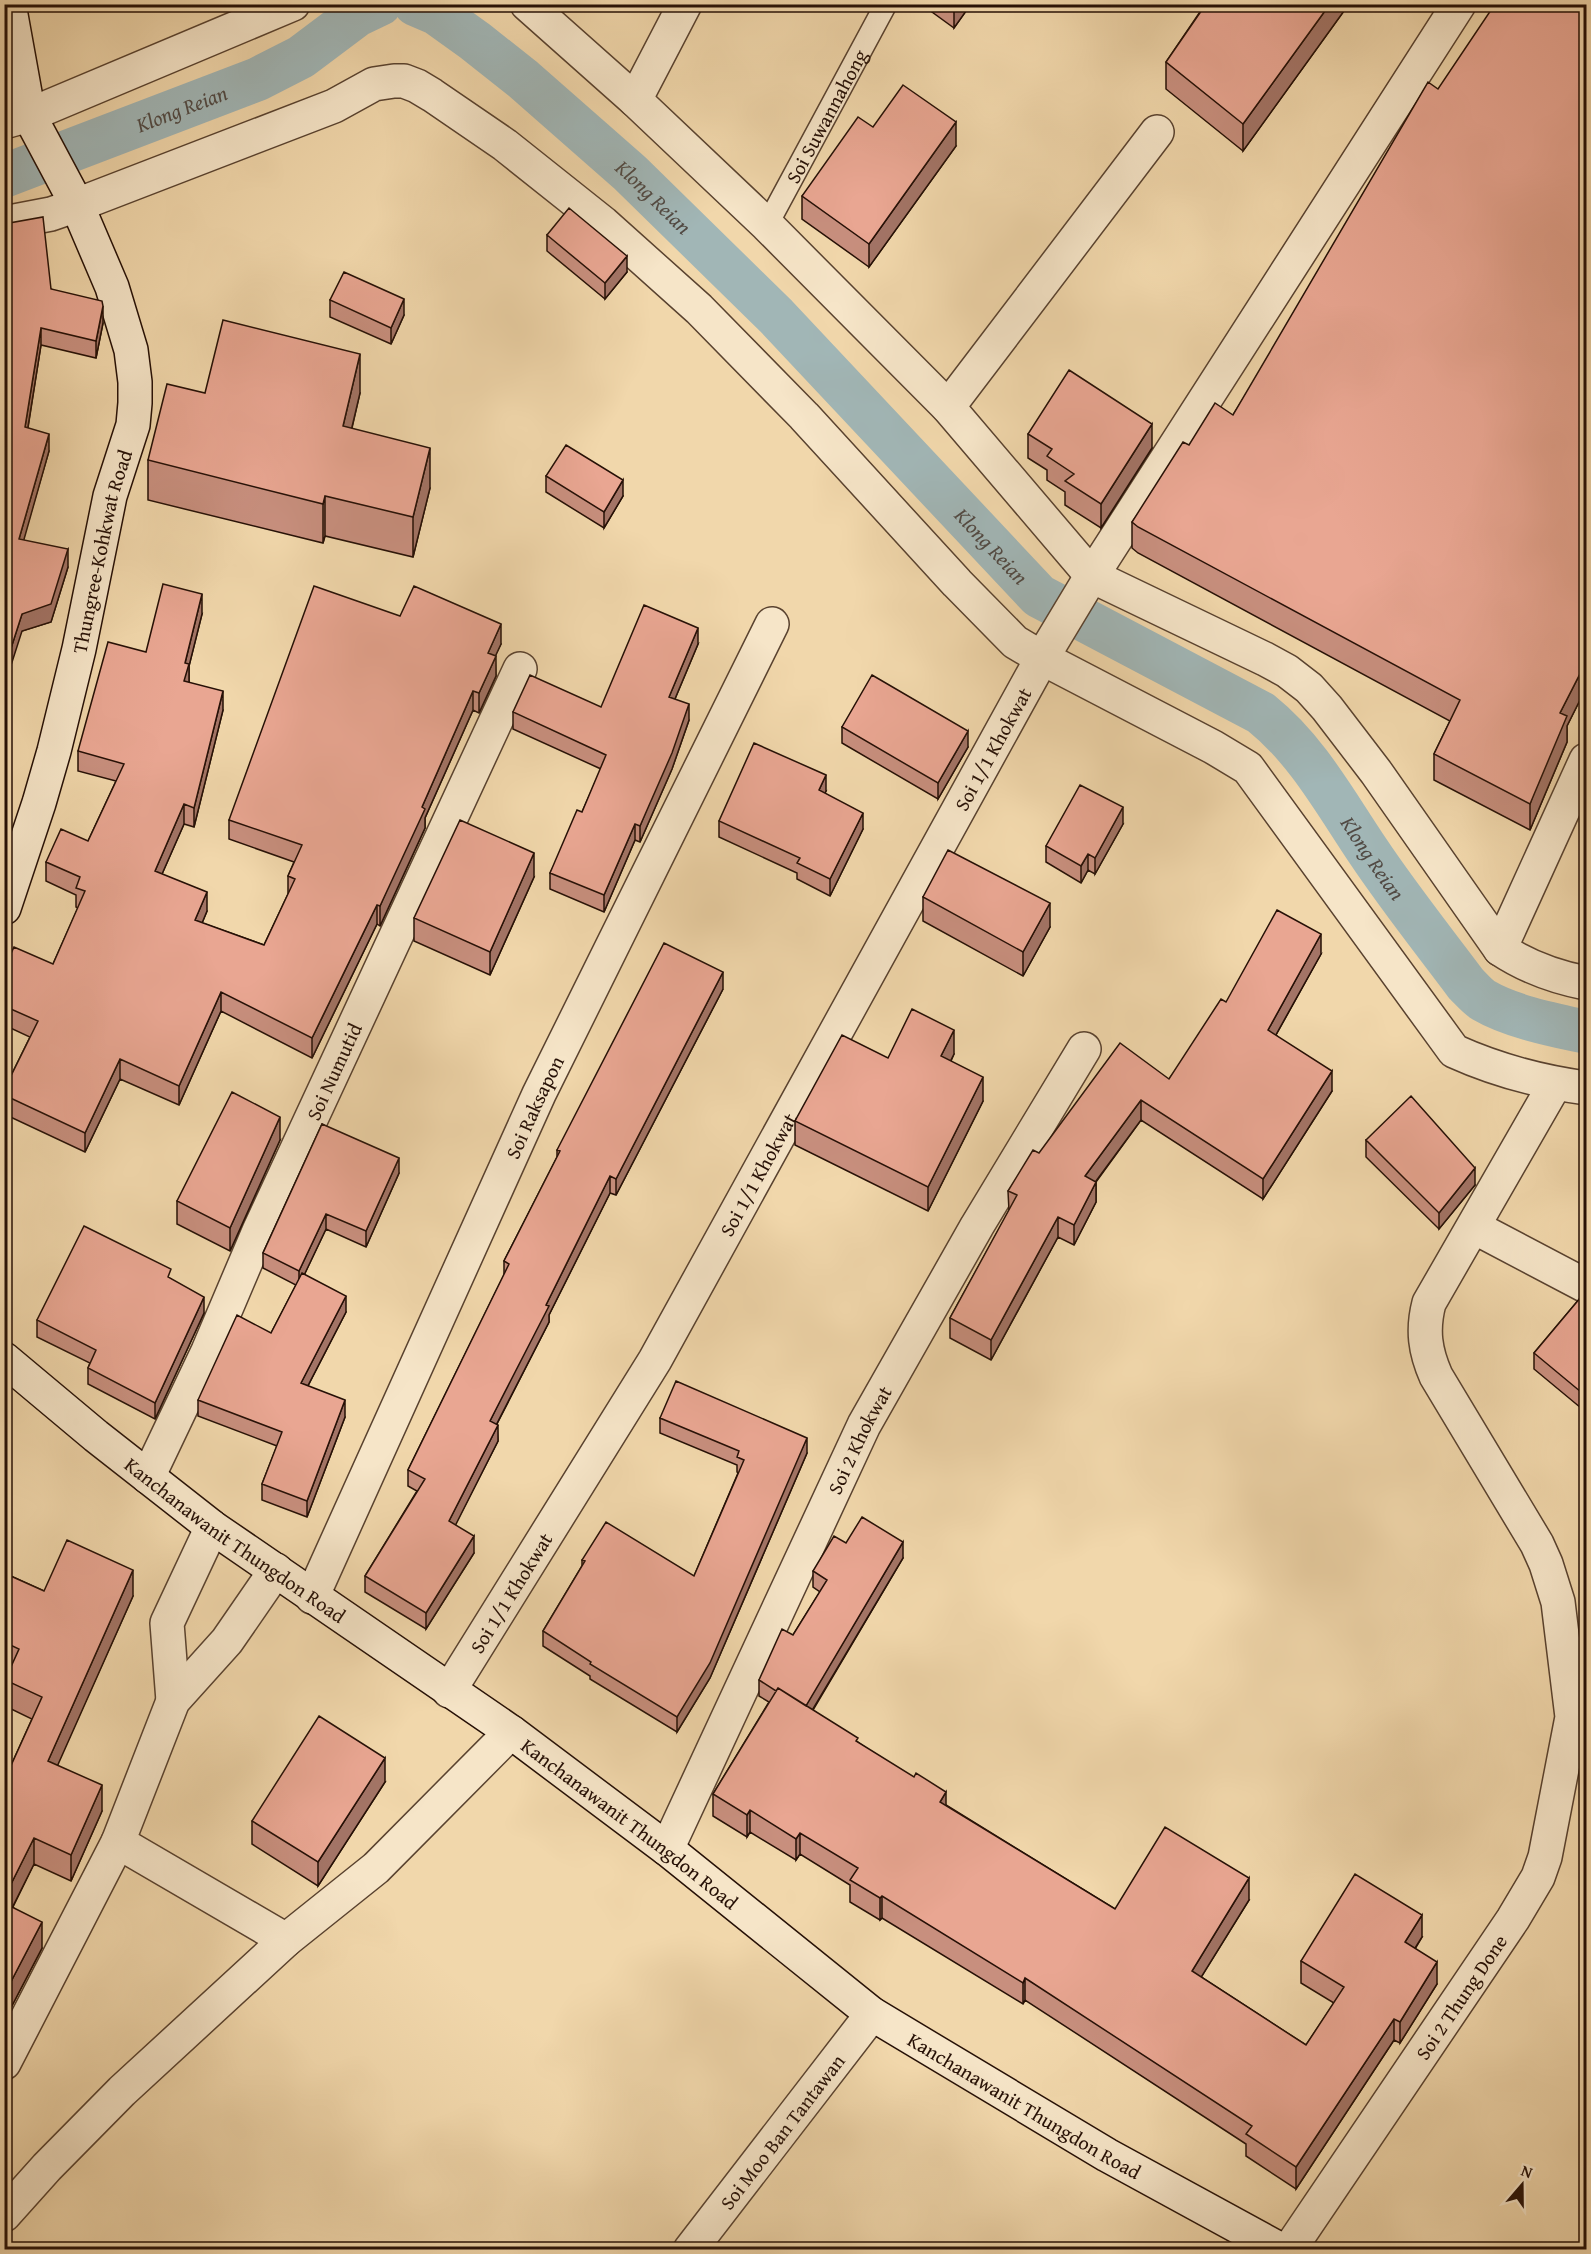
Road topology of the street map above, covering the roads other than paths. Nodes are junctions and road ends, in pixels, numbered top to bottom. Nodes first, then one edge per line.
1 (9, 4) edge
2 (293, 4) edge
3 (527, 4) edge
4 (684, 4) edge
5 (886, 4) edge
6 (1459, 4) edge
7 (635, 100) junction
8 (17, 118) edge
9 (1157, 132) dead end
10 (75, 201) junction
11 (4, 223) edge
12 (767, 225) junction
13 (948, 407) junction
14 (1089, 580) junction
15 (772, 624) dead end
16 (1046, 654) junction
17 (520, 669) dead end
18 (1587, 760) edge
19 (4, 908) edge
20 (1500, 949) junction
21 (1587, 983) edge
22 (1084, 1049) dead end
23 (1571, 1086) edge
24 (1474, 1227) junction
25 (1587, 1286) edge
26 (4, 1359) edge
27 (148, 1477) junction
28 (212, 1527) junction
29 (276, 1570) junction
30 (312, 1597) junction
31 (449, 1691) junction
32 (173, 1701) junction
33 (1579, 1722) edge
34 (510, 1732) junction
35 (118, 1842) junction
36 (667, 1849) junction
37 (286, 1940) junction
38 (872, 2014) junction
39 (4, 2062) edge
40 (4, 2215) edge
41 (690, 2250) edge
42 (1281, 2250) edge
43 (1289, 2250) edge

1 - 8 street, Thungree-Kohkwat Road
2 - 8 street
3 - 7 street
4 - 7 street
5 - 12 lane, Soi Suwannahong
6 - 14 street, Soi 1/1 Khokwat
7 - 12 street
8 - 10 street, Thungree-Kohkwat Road
9 - 13 street
10 - 11 street
10 - 16 street
10 - 19 street, Thungree-Kohkwat Road
12 - 13 street
13 - 14 street
14 - 16 street, Soi 1/1 Khokwat
14 - 20 street
15 - 30 street, Soi Raksapon
16 - 23 street
16 - 31 street, Soi 1/1 Khokwat
17 - 27 street, Soi Numutid
18 - 20 street
20 - 21 street
22 - 36 street, Soi 2 Khokwat
23 - 24 street, Soi 2 Thung Done
24 - 25 street
24 - 33 street, Soi 2 Thung Done
26 - 27 street, Kanchanawanit Thungdon Road
27 - 28 street, Kanchanawanit Thungdon Road
28 - 29 street, Kanchanawanit Thungdon Road
28 - 32 street
29 - 30 street, Kanchanawanit Thungdon Road
29 - 32 street
30 - 31 street, Kanchanawanit Thungdon Road
31 - 34 street, Kanchanawanit Thungdon Road
32 - 35 street
33 - 43 street, Soi 2 Thung Done
34 - 36 street, Kanchanawanit Thungdon Road
34 - 37 street
35 - 37 street
35 - 39 street
36 - 38 street, Kanchanawanit Thungdon Road
37 - 40 street
38 - 41 street, Soi Moo Ban Tantawan
38 - 42 street, Kanchanawanit Thungdon Road

